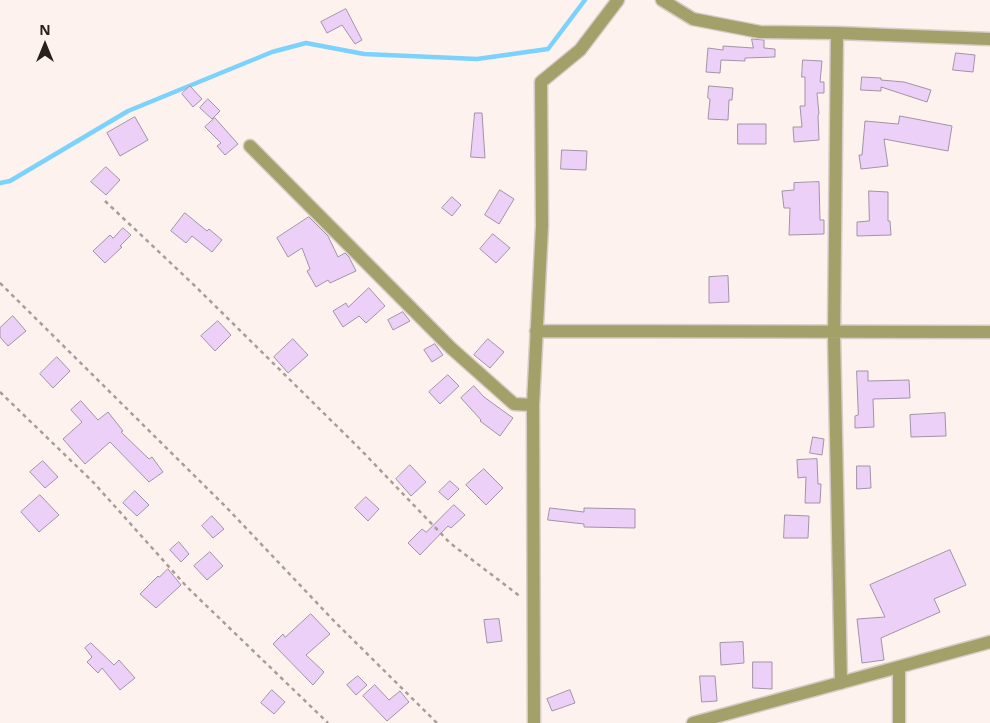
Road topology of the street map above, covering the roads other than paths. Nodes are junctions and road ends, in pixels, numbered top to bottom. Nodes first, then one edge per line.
1 (618, 0) edge
2 (662, 0) edge
3 (837, 32) junction
4 (990, 38) edge
5 (250, 146) dead end
6 (536, 331) junction
7 (834, 331) junction
8 (990, 332) edge
9 (533, 405) junction
10 (990, 642) edge
11 (899, 667) junction
12 (841, 683) junction
13 (534, 723) edge
14 (692, 723) edge
15 (899, 723) edge

1 - 6 street
2 - 3 street
3 - 4 street
3 - 7 street
5 - 9 street
6 - 7 street
6 - 9 street
7 - 8 street
7 - 12 street
9 - 13 street
10 - 11 street
11 - 12 street
11 - 15 street
12 - 14 street

